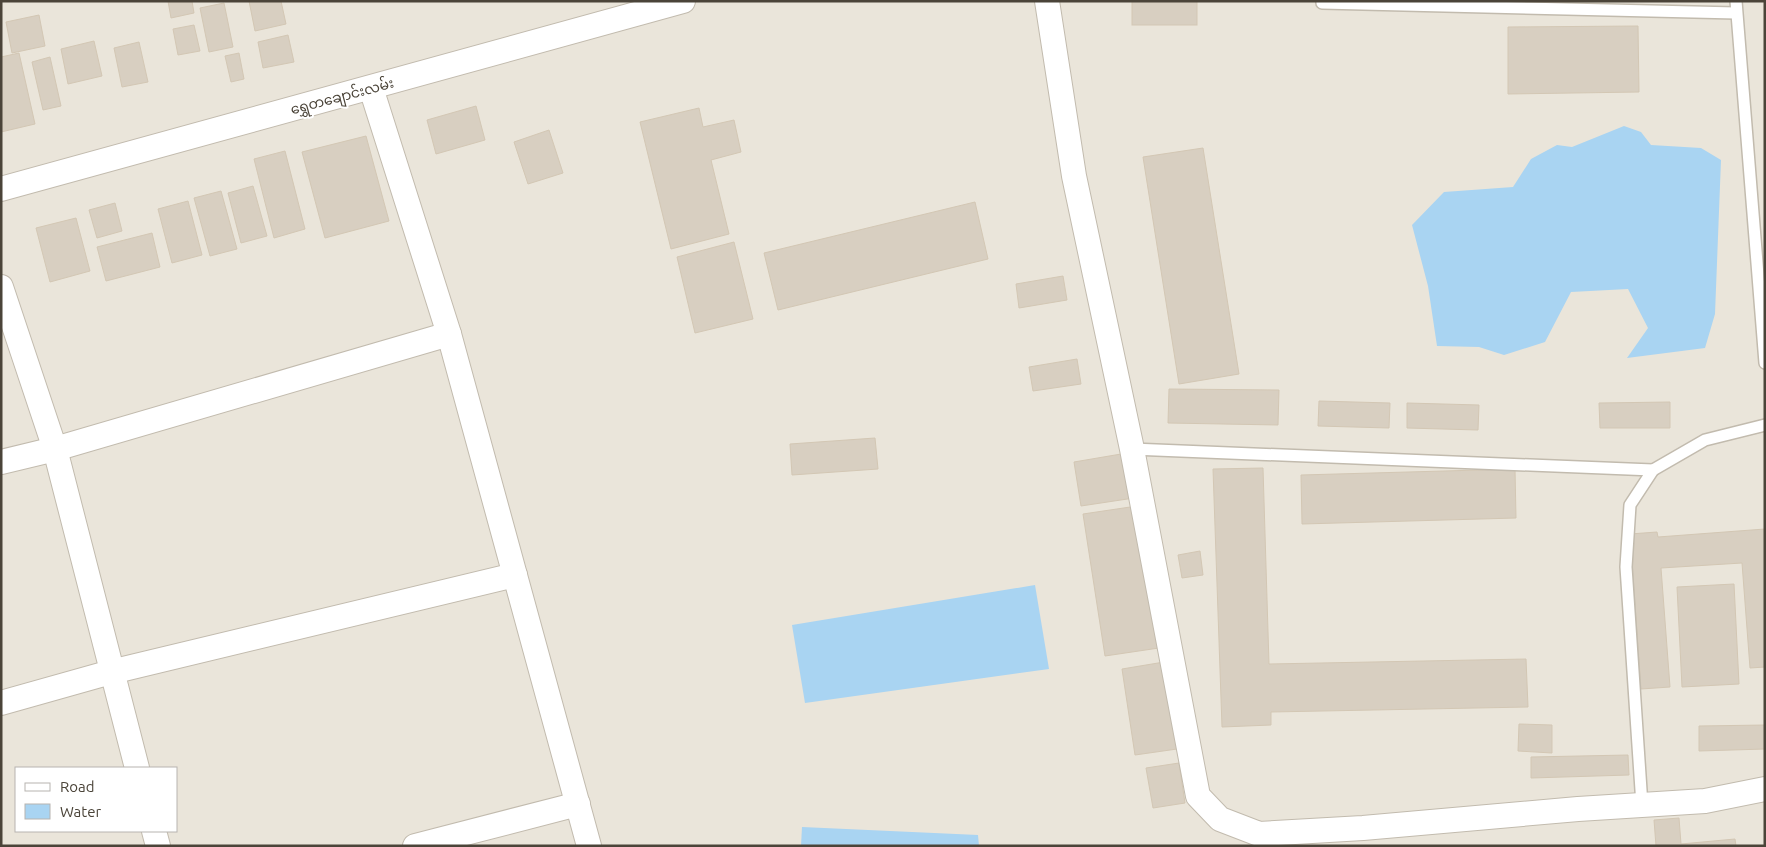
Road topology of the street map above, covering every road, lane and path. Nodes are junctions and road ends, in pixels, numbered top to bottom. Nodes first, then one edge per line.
1 (683, 1) edge
2 (1047, 1) edge
3 (1322, 4) dead end
4 (1736, 7) edge
5 (371, 88) junction
6 (1, 189) edge
7 (1, 287) edge
8 (449, 334) junction
9 (1765, 363) edge
10 (1765, 425) edge
11 (55, 449) junction
12 (1132, 449) junction
13 (1, 462) edge
14 (1653, 470) junction
15 (515, 575) junction
16 (111, 672) junction
17 (1, 703) edge
18 (137, 767) edge
19 (1765, 790) edge
20 (578, 804) junction
21 (1642, 805) junction
22 (154, 832) edge
23 (158, 846) edge
24 (415, 846) edge
25 (589, 846) edge

1 - 5 street, ရွှေတချောင်းလမ်း
2 - 12 street
3 - 4 lane
4 - 9 lane
5 - 6 street, ရွှေတချောင်းလမ်း
5 - 8 street
7 - 11 street
8 - 11 street
8 - 15 street
10 - 14 lane
11 - 13 street
11 - 16 street
12 - 14 lane
12 - 21 street
14 - 21 lane
15 - 16 street
15 - 20 street
16 - 17 street
16 - 18 street
19 - 21 street
20 - 24 street
20 - 25 street
22 - 23 street

